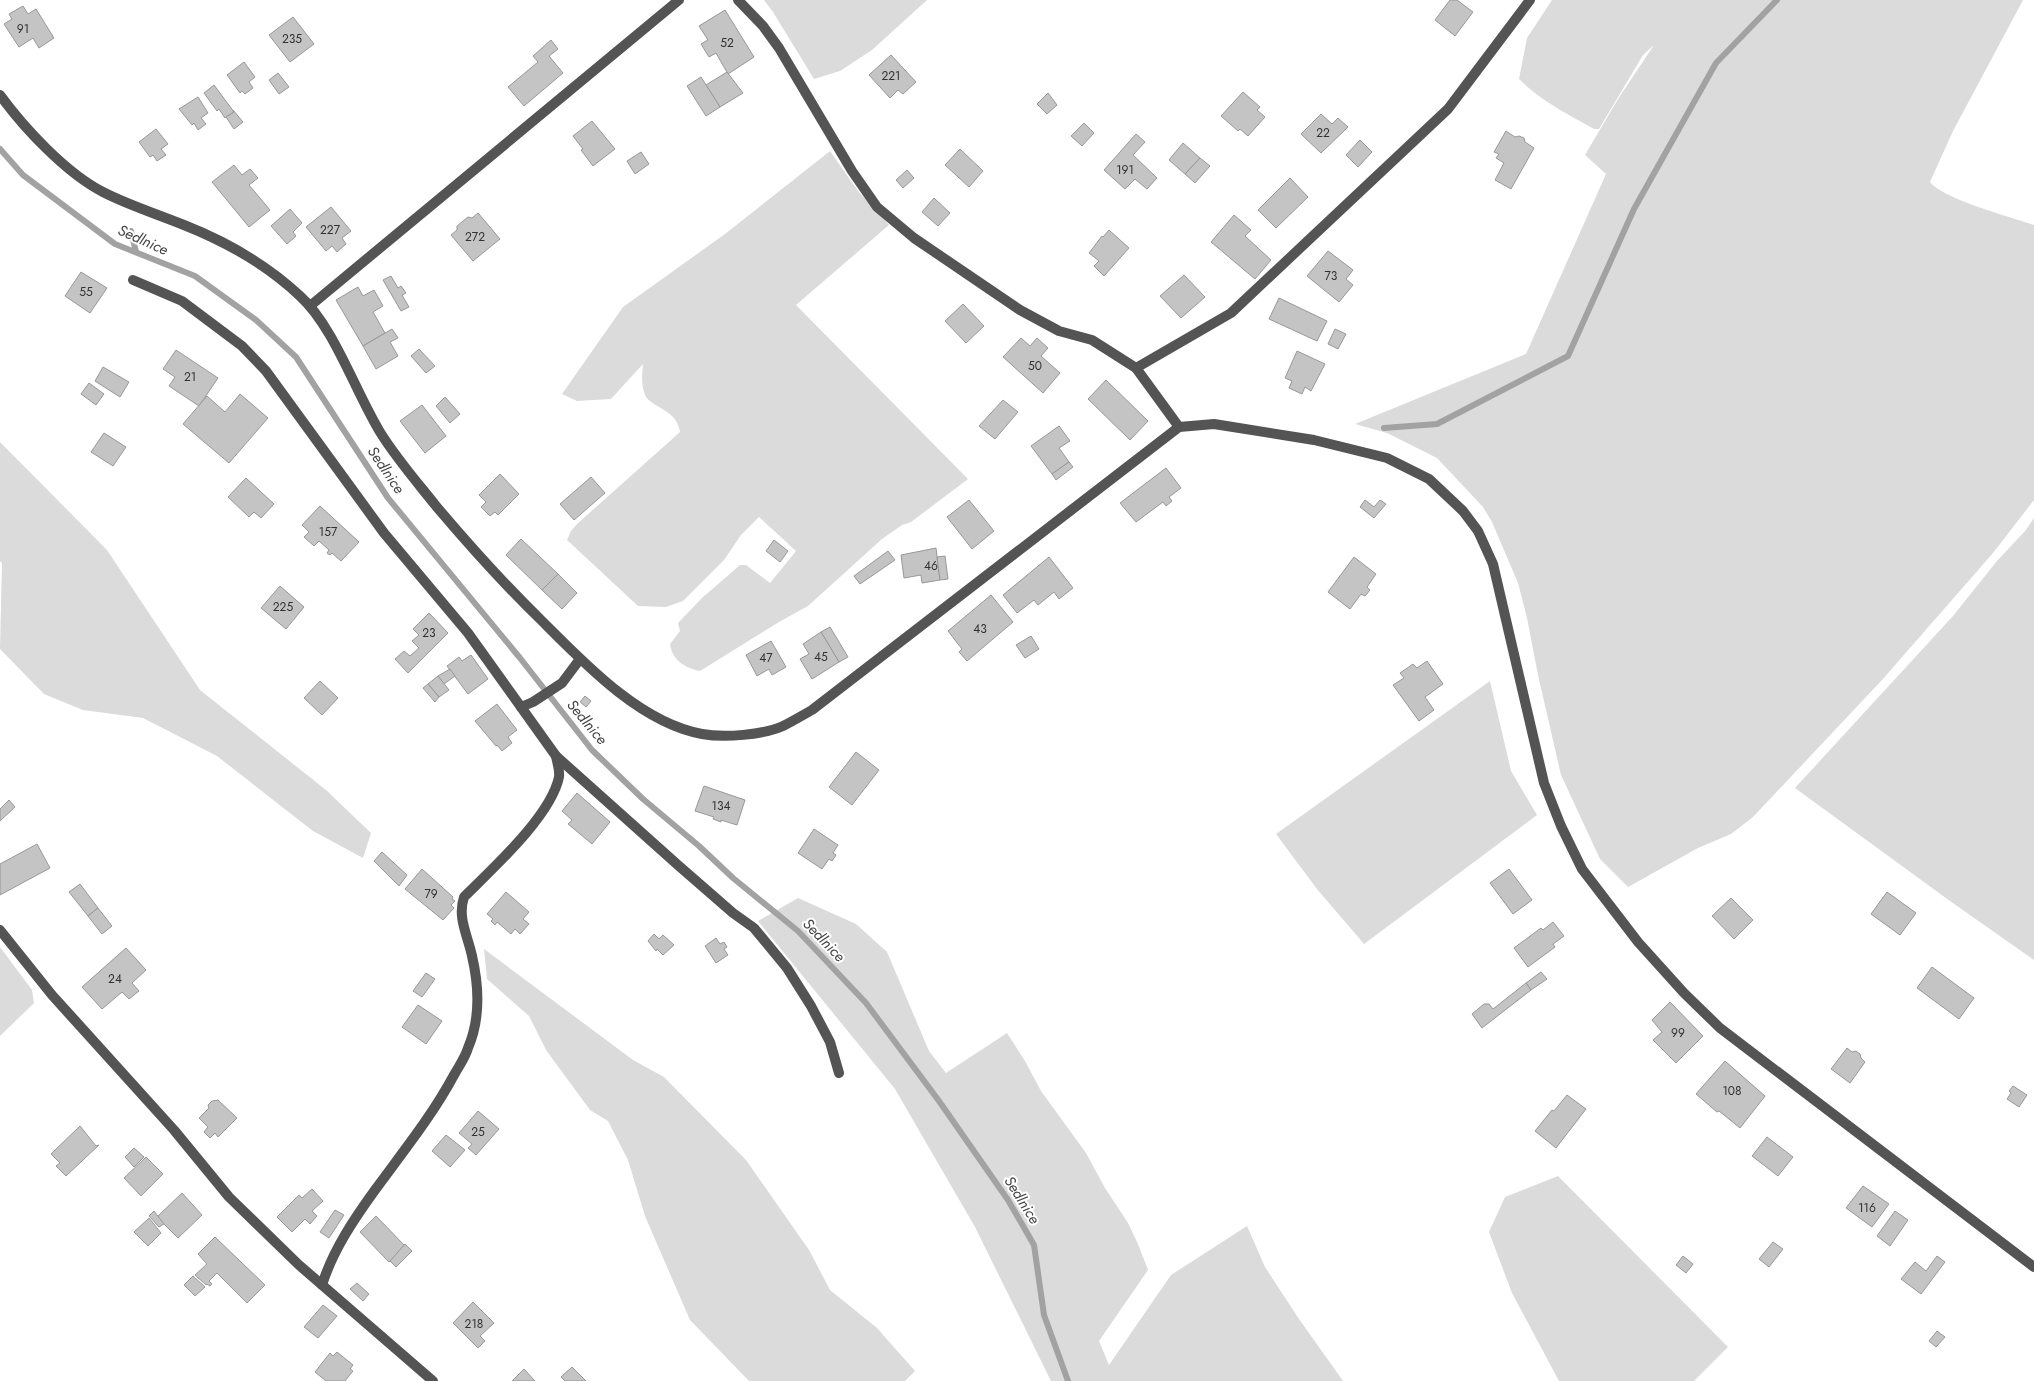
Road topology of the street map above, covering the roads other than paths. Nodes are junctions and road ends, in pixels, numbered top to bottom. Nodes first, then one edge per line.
1 (679, 0) edge
2 (738, 0) edge
3 (1530, 0) edge
4 (0, 95) edge
5 (133, 280) dead end
6 (310, 306) junction
7 (1136, 368) junction
8 (1179, 427) junction
9 (580, 659) junction
10 (521, 706) junction
11 (556, 756) junction
12 (0, 930) edge
13 (839, 1073) dead end
14 (2034, 1267) edge
15 (322, 1285) junction
16 (433, 1381) edge

1 - 6 street
2 - 7 street
3 - 7 street
4 - 6 street
5 - 10 street
6 - 9 street
7 - 8 street
8 - 9 street
8 - 14 street
9 - 10 street
10 - 11 street
11 - 13 street
11 - 15 street
12 - 15 street
15 - 16 street

